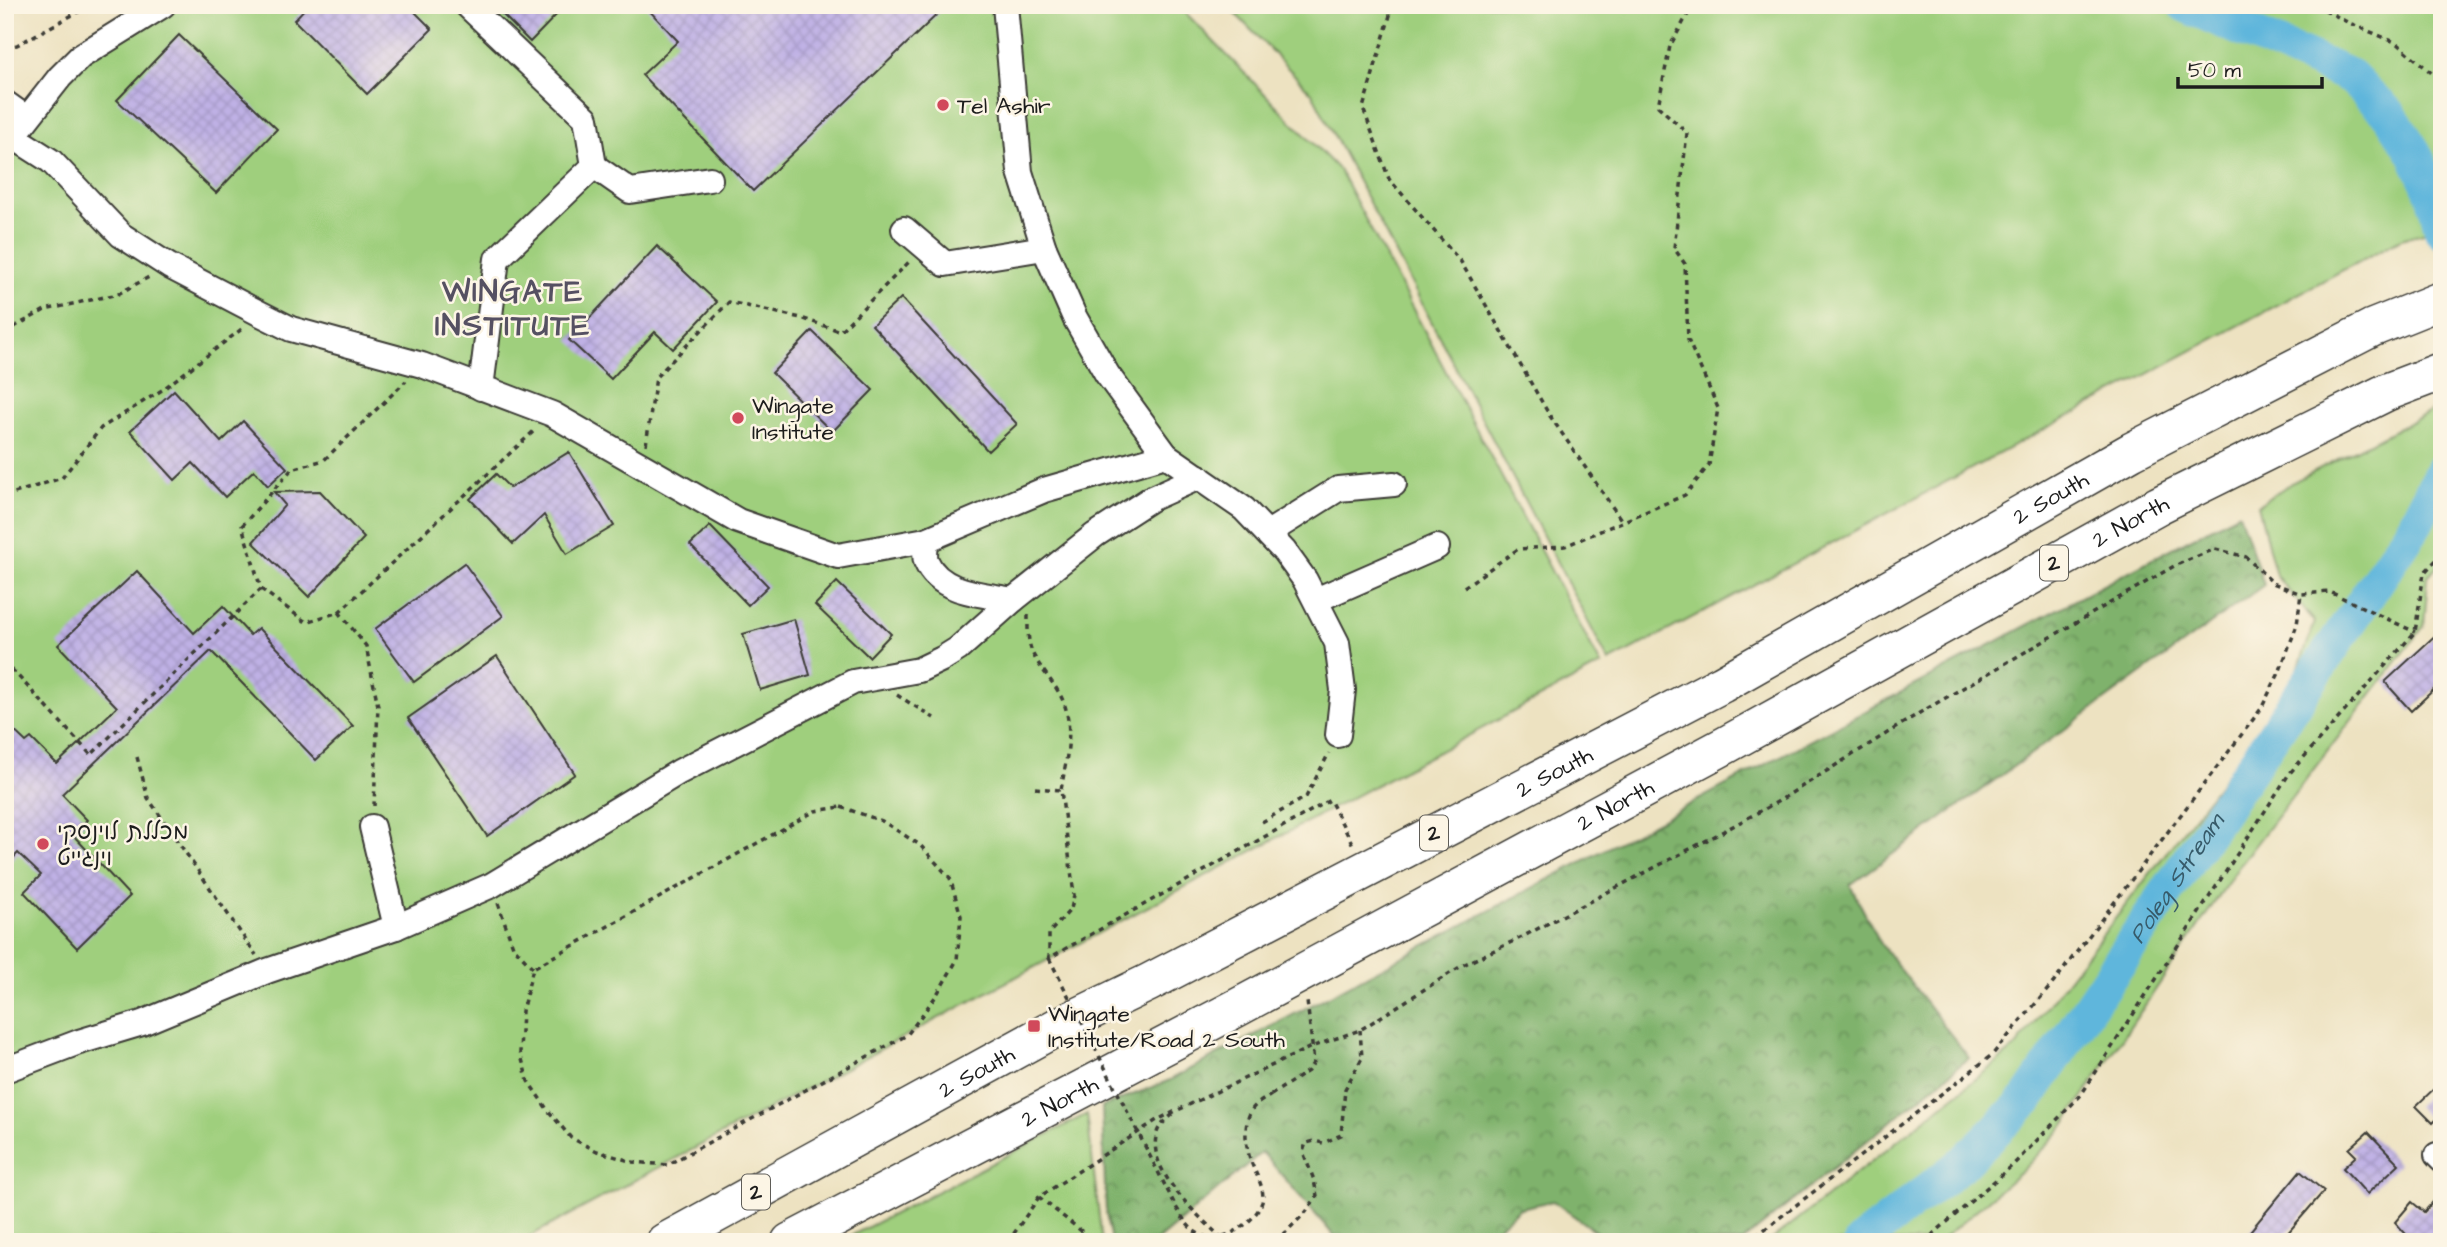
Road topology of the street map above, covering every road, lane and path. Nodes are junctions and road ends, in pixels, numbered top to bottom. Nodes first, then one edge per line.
1 (91, 5) edge
2 (163, 5) edge
3 (467, 5) edge
4 (1005, 5) edge
5 (1393, 5) edge
6 (1693, 5) edge
7 (2316, 5) edge
8 (5, 47) edge
9 (2442, 82) edge
10 (5, 103) edge
11 (14, 134) edge
12 (594, 166) junction
13 (710, 179) dead end
14 (905, 229) dead end
15 (925, 246) junction
16 (1044, 248) junction
17 (169, 266) junction
18 (2442, 300) edge
19 (261, 314) junction
20 (5, 332) edge
21 (422, 365) junction
22 (2442, 371) edge
23 (481, 388) junction
24 (552, 414) junction
25 (1166, 455) junction
26 (643, 465) junction
27 (1199, 477) junction
28 (1394, 484) dead end
29 (5, 496) edge
30 (1622, 521) junction
31 (1268, 533) junction
32 (926, 540) junction
33 (1437, 547) dead end
34 (2442, 554) edge
35 (1464, 587) dead end
36 (261, 589) junction
37 (1023, 593) junction
38 (2301, 594) junction
39 (1316, 600) junction
40 (339, 612) junction
41 (2415, 632) junction
42 (5, 662) edge
43 (872, 680) junction
44 (934, 718) dead end
45 (1338, 735) joint
46 (136, 757) dead end
47 (1035, 788) dead end
48 (1061, 790) junction
49 (1262, 822) dead end
50 (372, 827) joint
51 (1366, 868) junction
52 (492, 885) junction
53 (396, 927) junction
54 (1049, 958) junction
55 (533, 968) junction
56 (267, 971) junction
57 (1305, 971) junction
58 (1360, 1030) junction
59 (1311, 1047) junction
60 (5, 1070) edge
61 (1177, 1110) junction
62 (1039, 1197) junction
63 (664, 1242) edge
64 (789, 1242) edge
65 (1009, 1242) edge
66 (1092, 1242) edge
67 (1226, 1242) edge
68 (1276, 1242) edge
69 (1748, 1242) edge
70 (1924, 1242) edge

1 - 8 path
2 - 11 street
3 - 12 street
4 - 16 street
5 - 30 path
6 - 30 path
7 - 9 path
10 - 11 street
11 - 17 street
12 - 13 street
12 - 23 street
14 - 15 street
15 - 16 street
15 - 26 path
16 - 25 street
17 - 19 street
17 - 20 path
18 - 51 highway, 2 South / 2
19 - 21 street
19 - 29 path
21 - 23 street
21 - 36 path
22 - 57 highway, 2 North / 2
23 - 24 street
24 - 26 street
24 - 40 path
25 - 27 street
25 - 32 street
26 - 32 street
27 - 31 street
27 - 37 street
28 - 31 street
30 - 35 path
31 - 39 street
32 - 37 street
33 - 39 street
34 - 41 path
36 - 40 path
36 - 42 path
37 - 43 street
37 - 48 path
38 - 41 path
38 - 58 path
38 - 69 path
39 - 45 street
40 - 50 path
41 - 70 path
43 - 44 path
43 - 52 street
45 - 49 path
46 - 56 path
47 - 48 path
48 - 54 path
50 - 53 street
51 - 54 path
51 - 63 highway, 2 South / 2
52 - 53 street
52 - 55 path
53 - 56 street
54 - 59 path, bridge
55 - 55 path
56 - 60 street
57 - 59 path
57 - 64 highway, 2 North / 2
58 - 59 path
58 - 68 path
59 - 61 path
61 - 62 path
61 - 67 path
62 - 65 path
62 - 66 path

